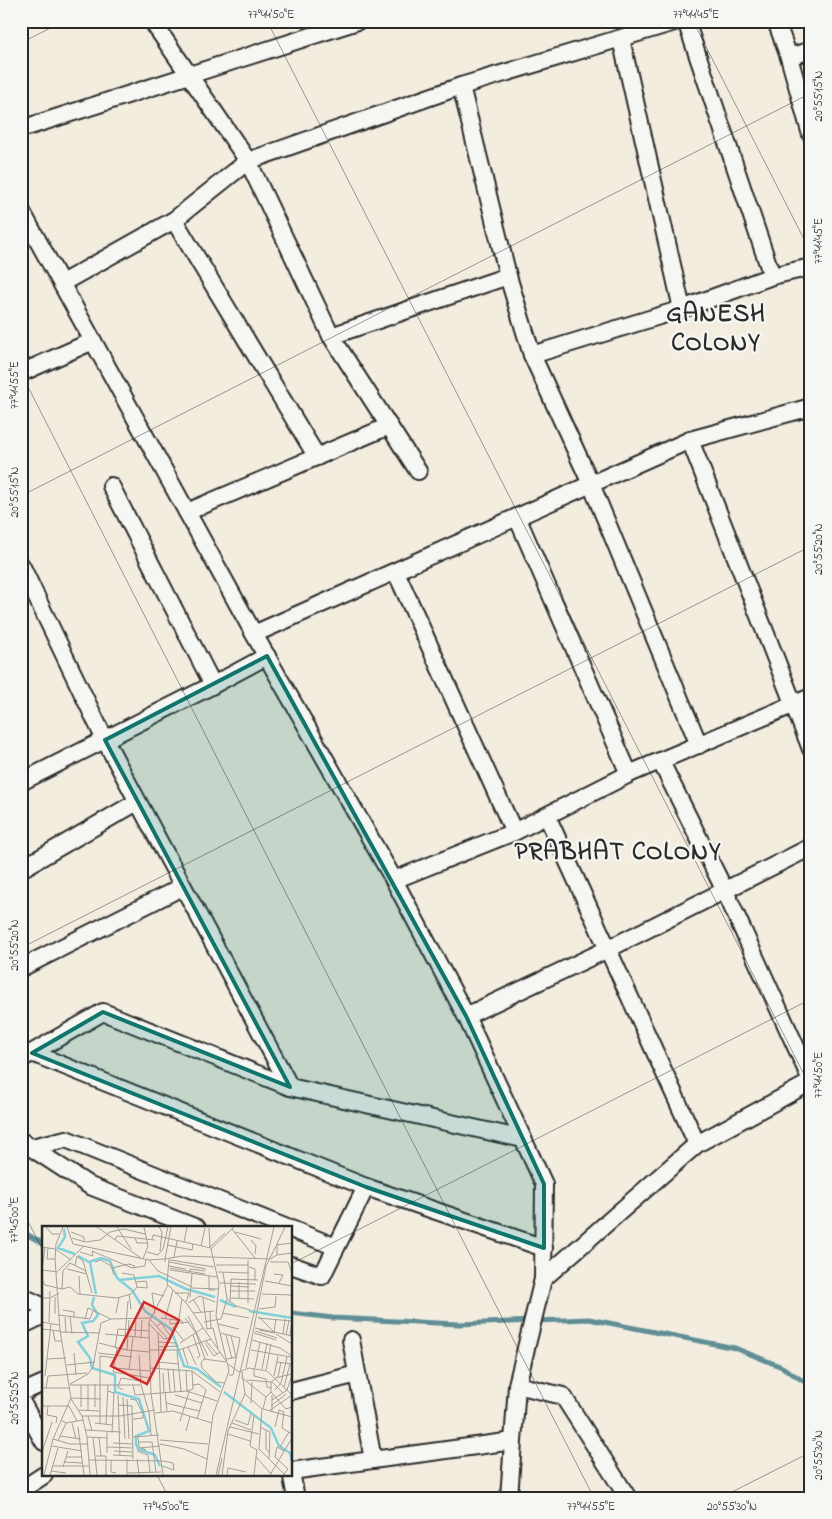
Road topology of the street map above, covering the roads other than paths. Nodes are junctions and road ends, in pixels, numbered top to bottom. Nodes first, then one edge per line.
1 (152, 21) edge
2 (358, 21) edge
3 (678, 21) edge
4 (686, 21) edge
5 (776, 21) edge
6 (621, 39) junction
7 (811, 50) edge
8 (789, 57) junction
9 (189, 75) junction
10 (461, 86) junction
11 (810, 126) edge
12 (21, 129) edge
13 (248, 161) junction
14 (21, 210) edge
15 (174, 220) junction
16 (811, 267) edge
17 (508, 276) junction
18 (772, 276) junction
19 (62, 283) junction
20 (682, 309) junction
21 (331, 336) junction
22 (93, 341) junction
23 (532, 355) junction
24 (21, 373) edge
25 (811, 407) edge
26 (389, 426) junction
27 (690, 440) junction
28 (317, 457) junction
29 (418, 471) dead end
30 (591, 484) junction
31 (111, 486) dead end
32 (187, 512) junction
33 (517, 517) junction
34 (21, 565) edge
35 (396, 572) junction
36 (254, 634) junction
37 (267, 656) junction
38 (213, 685) junction
39 (811, 696) edge
40 (792, 704) junction
41 (105, 740) junction
42 (699, 745) junction
43 (811, 749) edge
44 (661, 762) junction
45 (629, 774) junction
46 (21, 782) edge
47 (137, 802) junction
48 (547, 816) junction
49 (514, 832) junction
50 (811, 847) edge
51 (21, 869) edge
52 (394, 880) junction
53 (182, 887) junction
54 (725, 891) junction
55 (608, 950) junction
56 (21, 968) edge
57 (466, 1016) junction
58 (27, 1056) edge
59 (811, 1081) edge
60 (290, 1087) junction
61 (523, 1139) junction
62 (27, 1144) edge
63 (697, 1144) junction
64 (366, 1187) junction
65 (192, 1226) edge
66 (282, 1226) edge
67 (292, 1229) edge
68 (336, 1247) junction
69 (544, 1248) junction
70 (292, 1264) edge
71 (542, 1286) junction
72 (21, 1296) edge
73 (42, 1306) edge
74 (42, 1316) edge
75 (21, 1326) edge
76 (351, 1340) dead end
77 (358, 1374) junction
78 (42, 1383) edge
79 (517, 1385) junction
80 (292, 1391) edge
81 (21, 1393) edge
82 (21, 1401) edge
83 (42, 1433) edge
84 (513, 1441) junction
85 (373, 1460) junction
86 (292, 1472) edge
87 (42, 1476) edge
88 (292, 1476) edge
89 (21, 1490) edge
90 (296, 1498) edge
91 (509, 1498) edge
92 (628, 1498) edge

1 - 9 street
2 - 9 street
3 - 6 street
4 - 18 street
5 - 8 street
6 - 10 street
6 - 20 street
7 - 8 street
8 - 11 street
9 - 12 street
9 - 13 street
10 - 13 street
10 - 17 street
13 - 15 street
13 - 21 street
14 - 19 street
15 - 19 street
15 - 28 street
16 - 18 street
17 - 21 street
17 - 23 street
18 - 20 street
19 - 22 street
20 - 23 street
21 - 26 street
22 - 24 street
22 - 32 street
23 - 30 street
25 - 27 street
26 - 28 street
26 - 29 street
27 - 30 street
27 - 40 street
28 - 32 street
30 - 33 street
30 - 42 street
31 - 38 street
32 - 36 street
33 - 35 street
33 - 45 street
34 - 41 street
35 - 36 street
35 - 49 street
36 - 37 street
37 - 38 street
37 - 52 street
38 - 41 street
39 - 40 street
40 - 42 street
40 - 43 street
41 - 46 street
41 - 47 street
42 - 44 street
44 - 45 street
44 - 54 street
45 - 48 street
47 - 51 street
47 - 53 street
48 - 49 street
48 - 55 street
49 - 52 street
50 - 54 street
52 - 57 street
53 - 56 street
53 - 60 street
54 - 55 street
54 - 59 street
55 - 57 street
55 - 63 street
57 - 61 street
58 - 60 street
58 - 64 street
59 - 63 street
60 - 61 street
61 - 69 street
62 - 65 street
62 - 66 street
63 - 71 street
64 - 68 street
64 - 69 street
67 - 68 street
68 - 70 street
69 - 71 street
71 - 79 street
72 - 73 street
74 - 75 street
76 - 77 street
77 - 80 street
77 - 85 street
78 - 81 street
79 - 84 street
79 - 92 street
82 - 83 street
84 - 85 street
84 - 91 street
85 - 86 street
87 - 89 street
88 - 90 street

